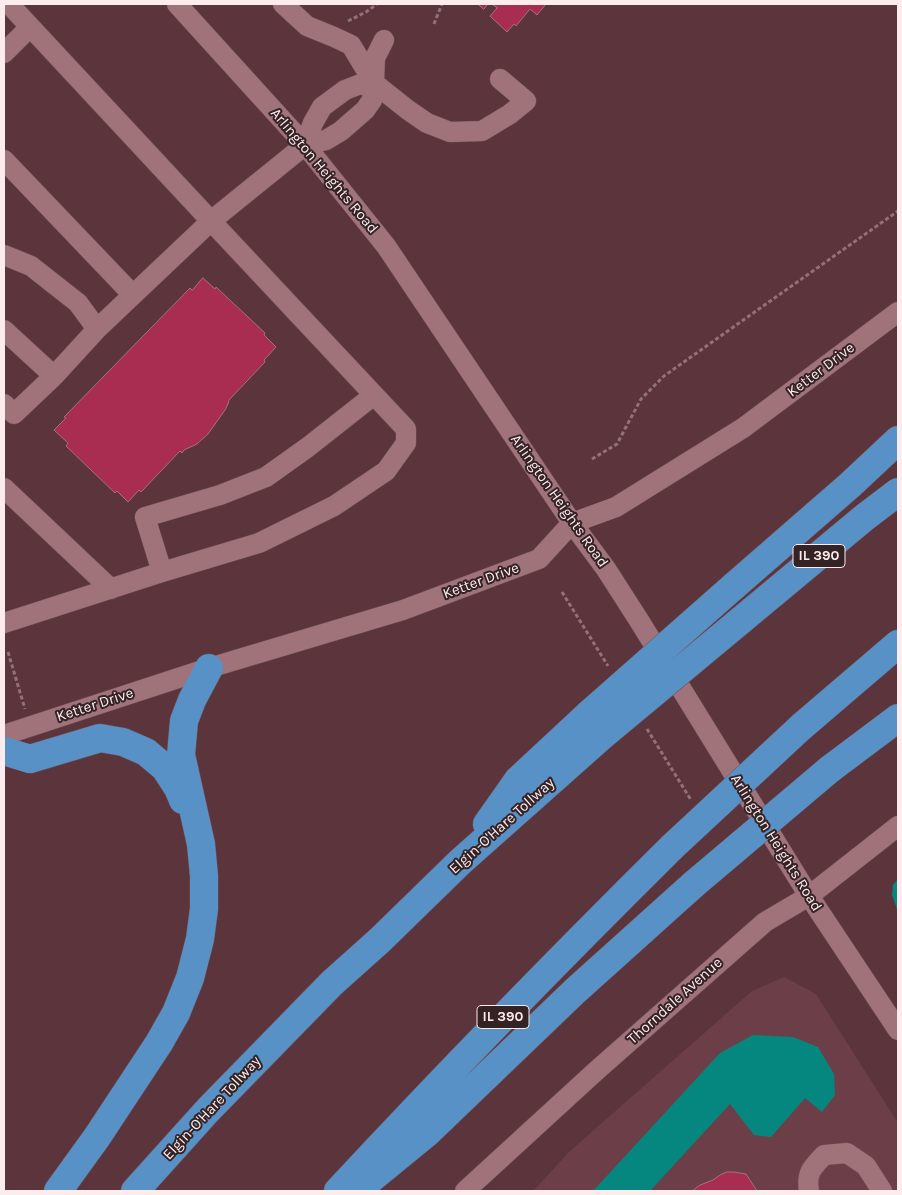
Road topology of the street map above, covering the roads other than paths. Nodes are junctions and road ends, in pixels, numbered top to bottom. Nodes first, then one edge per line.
1 (9, 4) edge
2 (177, 4) edge
3 (282, 4) edge
4 (30, 27) junction
5 (384, 40) dead end
6 (4, 53) edge
7 (500, 79) dead end
8 (374, 84) junction
9 (305, 145) junction
10 (4, 160) edge
11 (211, 221) junction
12 (4, 255) edge
13 (133, 295) junction
14 (898, 312) edge
15 (98, 329) junction
16 (4, 330) edge
17 (54, 376) junction
18 (374, 395) junction
19 (7, 414) edge
20 (898, 440) edge
21 (4, 488) edge
22 (898, 492) edge
23 (572, 523) junction
24 (162, 572) junction
25 (111, 588) junction
26 (4, 623) edge
27 (898, 644) edge
28 (209, 668) junction
29 (898, 718) edge
30 (596, 724) junction
31 (4, 735) edge
32 (4, 751) edge
33 (898, 826) edge
34 (201, 844) junction
35 (809, 896) junction
36 (898, 1030) edge
37 (58, 1191) edge
38 (135, 1191) edge
39 (338, 1191) edge
40 (356, 1191) edge
41 (464, 1191) edge
42 (809, 1191) edge
43 (882, 1191) edge

1 - 4 street
2 - 9 street, Arlington Heights Road
3 - 8 street
4 - 6 street
4 - 11 street
5 - 8 street
7 - 8 street
8 - 9 street
8 - 9 street
9 - 11 street
9 - 23 street, Arlington Heights Road
10 - 13 street
11 - 13 street
11 - 18 street
12 - 15 street
13 - 15 street
14 - 23 street, Ketter Drive
15 - 17 street
16 - 17 street
17 - 19 street
18 - 24 street
18 - 24 street
20 - 30 highway, bridge
21 - 25 street
22 - 30 highway, Elgin-O'Hare Tollway / IL 390, bridge
23 - 28 street, Ketter Drive
23 - 35 street, Arlington Heights Road
24 - 25 street
25 - 26 street
27 - 39 highway, IL 390, bridge
28 - 31 street, Ketter Drive
28 - 34 highway
29 - 40 highway, IL 390, bridge
30 - 38 highway, Elgin-O'Hare Tollway / IL 390
32 - 34 highway
33 - 35 street, Thorndale Avenue
34 - 37 highway
35 - 36 street, Arlington Heights Road
35 - 41 street, Thorndale Avenue
42 - 43 street

